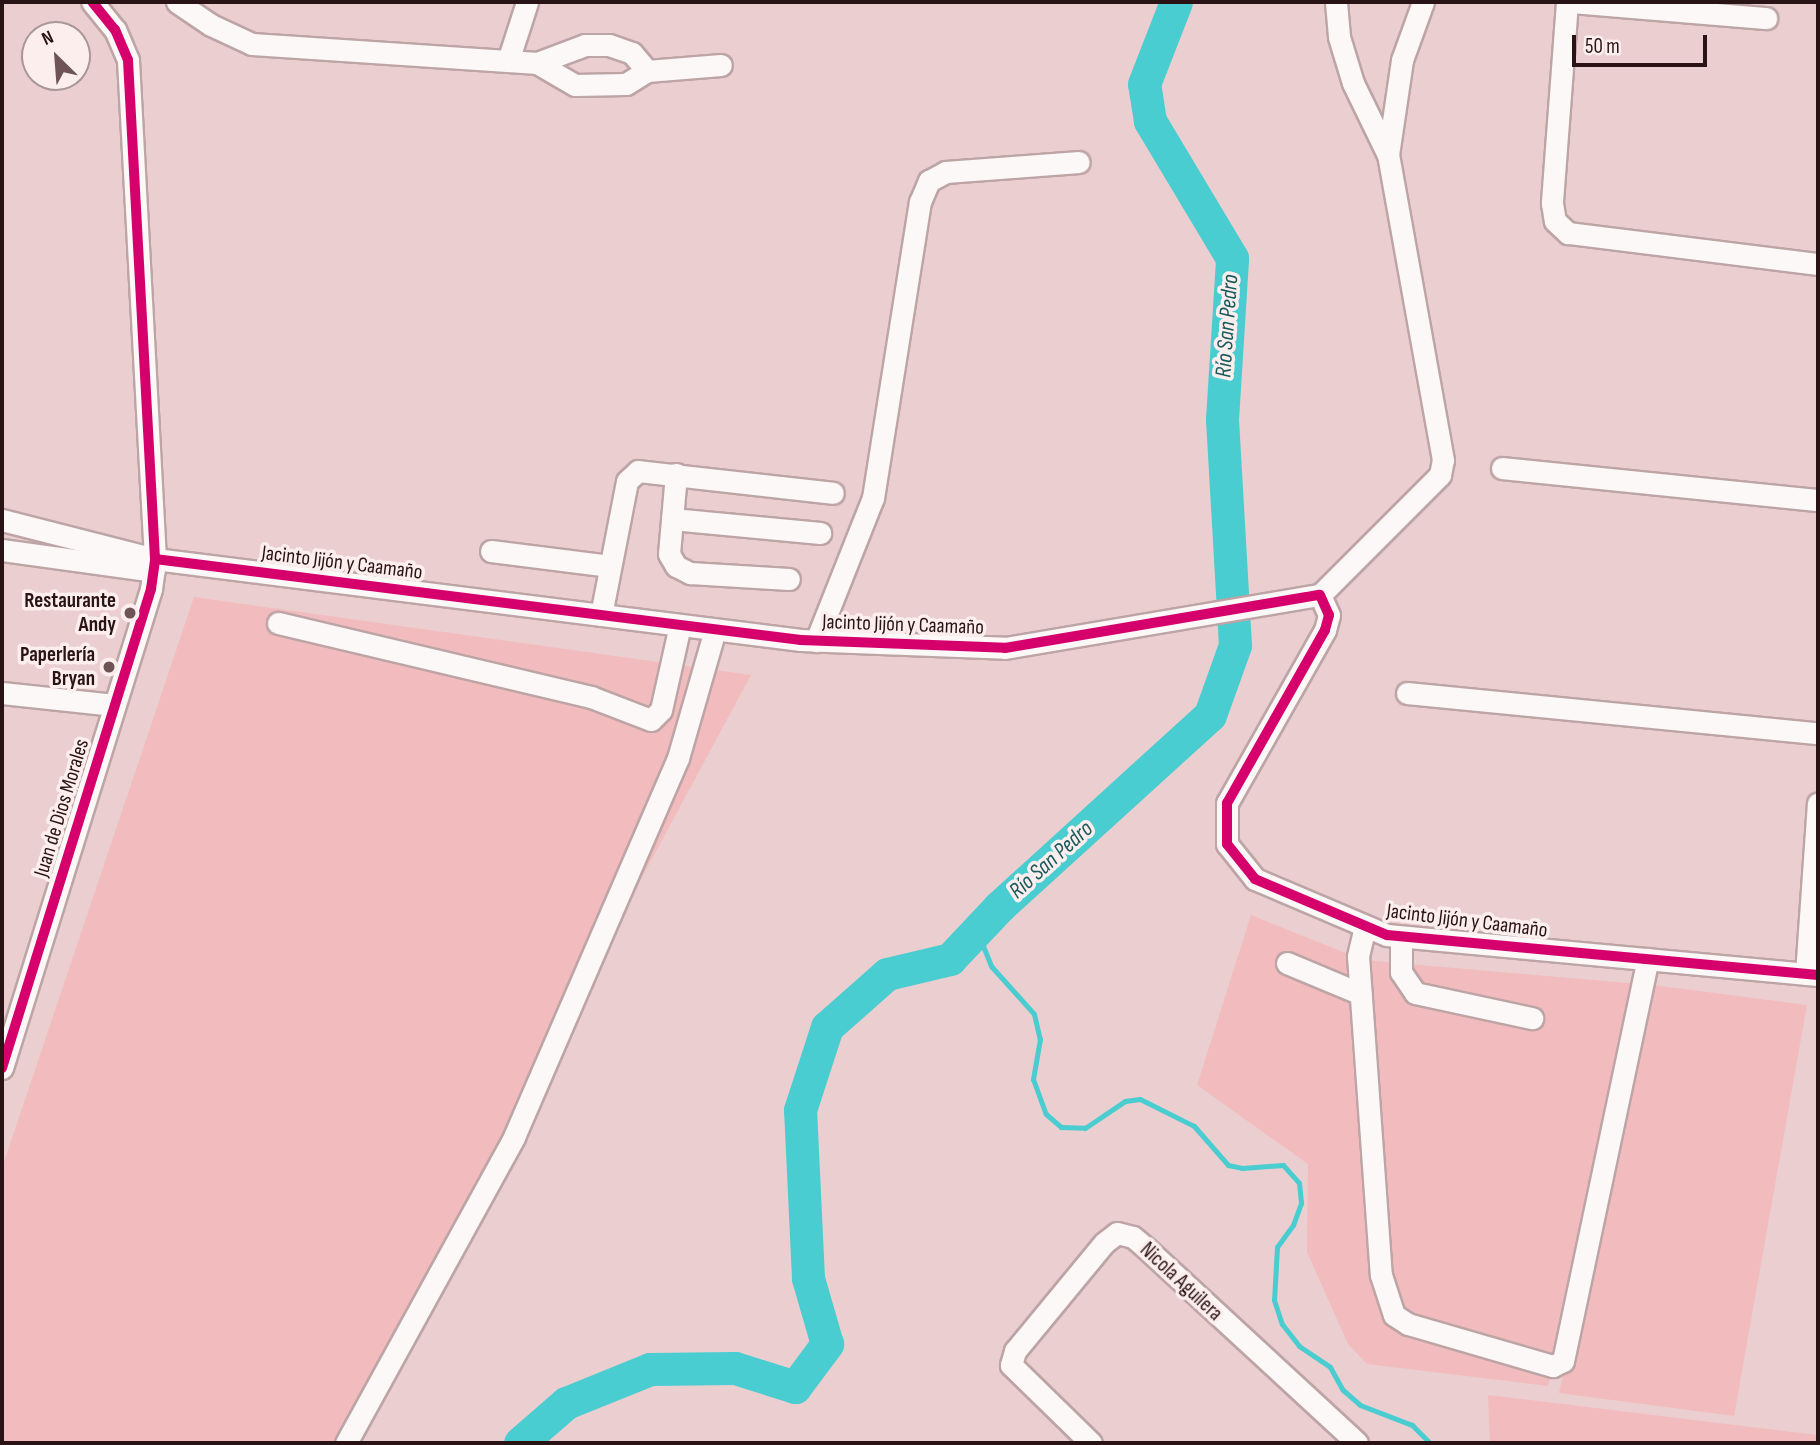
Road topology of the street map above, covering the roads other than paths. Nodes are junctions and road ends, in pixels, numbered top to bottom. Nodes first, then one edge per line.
1 (92, 2) edge
2 (177, 2) edge
3 (527, 2) edge
4 (1336, 2) edge
5 (1423, 2) edge
6 (1568, 2) edge
7 (1766, 18) dead end
8 (508, 61) junction
9 (537, 63) junction
10 (720, 65) dead end
11 (647, 71) junction
12 (1388, 155) junction
13 (1079, 162) dead end
14 (1818, 264) edge
15 (1502, 468) dead end
16 (676, 474) junction
17 (833, 493) dead end
18 (1818, 500) edge
19 (672, 519) junction
20 (2, 520) edge
21 (820, 533) dead end
22 (2, 550) edge
23 (491, 551) dead end
24 (154, 565) junction
25 (610, 566) junction
26 (789, 579) dead end
27 (1320, 595) junction
28 (601, 615) junction
29 (278, 622) dead end
30 (680, 625) junction
31 (715, 630) junction
32 (816, 641) junction
33 (2, 693) edge
34 (1406, 693) dead end
35 (114, 705) junction
36 (1818, 733) edge
37 (1818, 803) edge
38 (1365, 926) junction
39 (1401, 937) junction
40 (1648, 959) junction
41 (1287, 963) dead end
42 (1812, 974) edge
43 (1361, 994) junction
44 (1532, 1018) dead end
45 (2, 1068) edge
46 (346, 1443) edge
47 (1091, 1443) edge
48 (1357, 1443) edge

1 - 24 street
2 - 8 street
3 - 8 street
4 - 12 street
5 - 12 street
6 - 7 street
6 - 14 street
8 - 9 street
9 - 11 street
9 - 11 street
10 - 11 street
12 - 27 street
13 - 32 street
15 - 18 street
16 - 17 street
16 - 19 street
16 - 25 street
19 - 21 street
19 - 26 street
20 - 24 street
22 - 24 street
23 - 25 street
24 - 28 street, Jacinto Jijón y Caamaño
24 - 35 street, Juan de Dios Morales
25 - 28 street
27 - 32 street, Jacinto Jijón y Caamaño
27 - 38 street, Jacinto Jijón y Caamaño
28 - 30 street, Jacinto Jijón y Caamaño
29 - 30 street
30 - 31 street, Jacinto Jijón y Caamaño
31 - 32 street, Jacinto Jijón y Caamaño
31 - 46 street
33 - 35 street
34 - 36 street
35 - 45 street, Juan de Dios Morales
37 - 42 street
38 - 39 street, Jacinto Jijón y Caamaño
38 - 43 street
39 - 40 street, Jacinto Jijón y Caamaño
39 - 44 street
40 - 42 street, Jacinto Jijón y Caamaño
40 - 43 street
41 - 43 street
47 - 48 street, Nicola Aguilera

